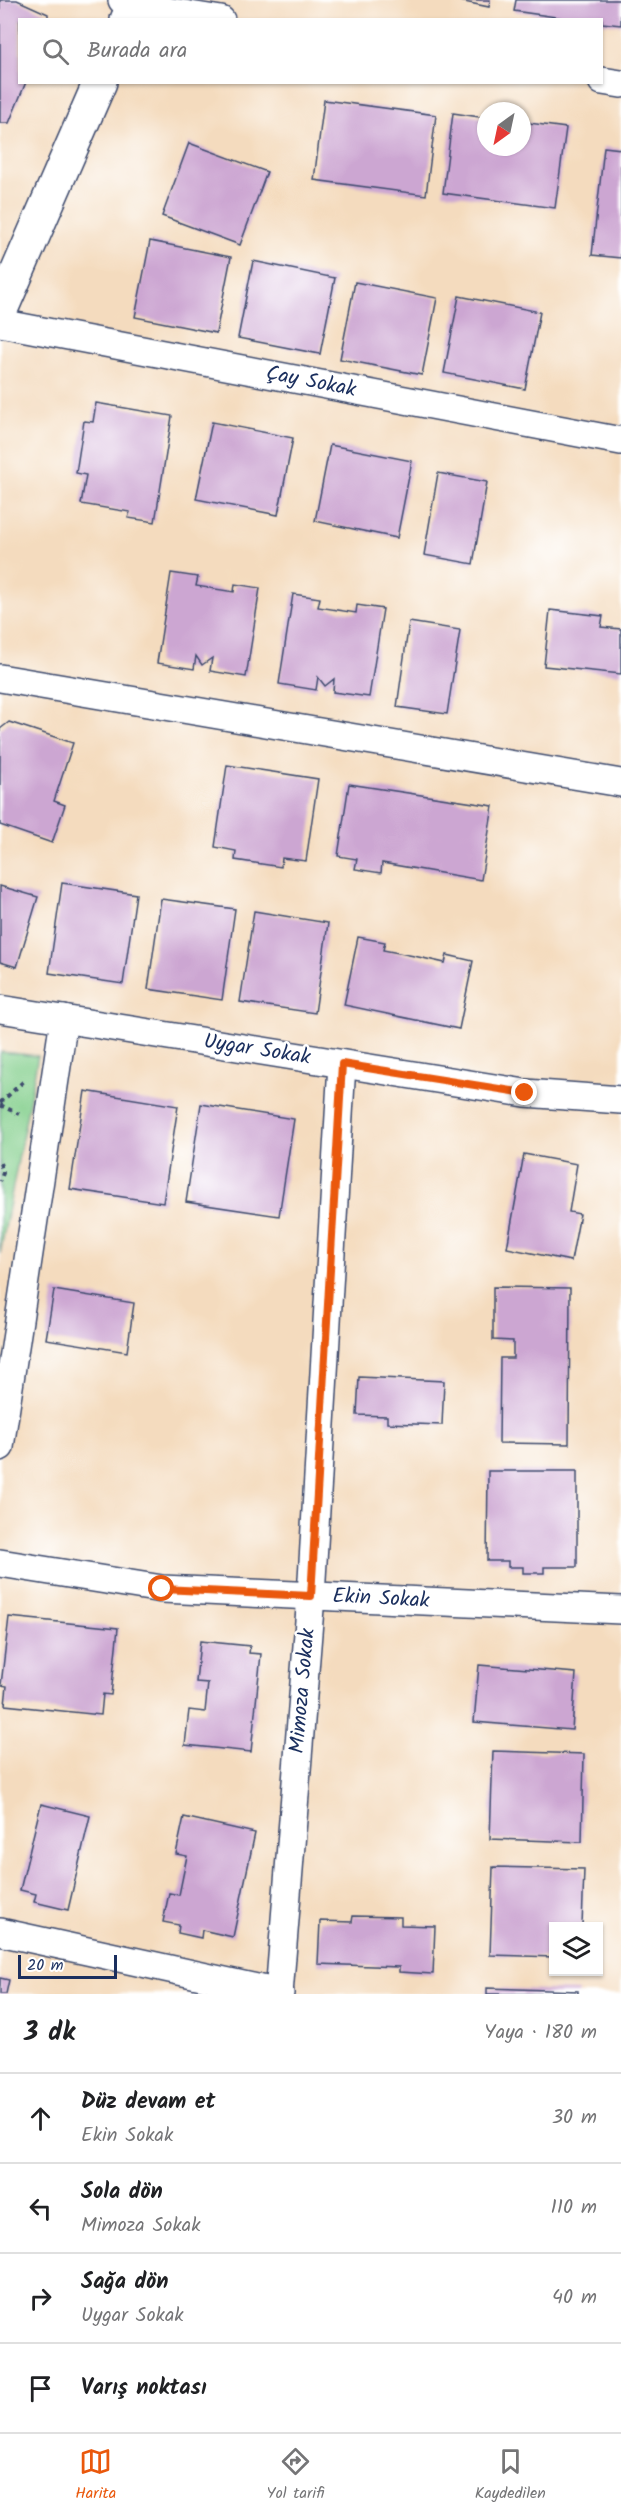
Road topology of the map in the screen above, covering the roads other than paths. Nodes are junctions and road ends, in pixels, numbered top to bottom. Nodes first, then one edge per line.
1 (130, 6) edge
2 (208, 18) edge
3 (603, 81) edge
4 (99, 84) edge
5 (621, 84) edge
6 (0, 312) edge
7 (0, 323) edge
8 (621, 441) edge
9 (0, 678) edge
10 (621, 783) edge
11 (0, 1009) edge
12 (64, 1019) junction
13 (342, 1064) junction
14 (621, 1100) edge
15 (0, 1447) edge
16 (0, 1563) edge
17 (311, 1596) junction
18 (621, 1610) edge
19 (0, 1932) edge
20 (279, 1994) edge

1 - 2 street
3 - 5 street
4 - 6 main road
7 - 8 street, Çay Sokak
9 - 10 street
11 - 12 street, Uygar Sokak
12 - 13 street, Uygar Sokak
12 - 15 street
13 - 14 street, Uygar Sokak
13 - 17 street, Mimoza Sokak
16 - 17 street, Ekin Sokak
17 - 18 street, Ekin Sokak
17 - 20 street, Mimoza Sokak
19 - 20 street

